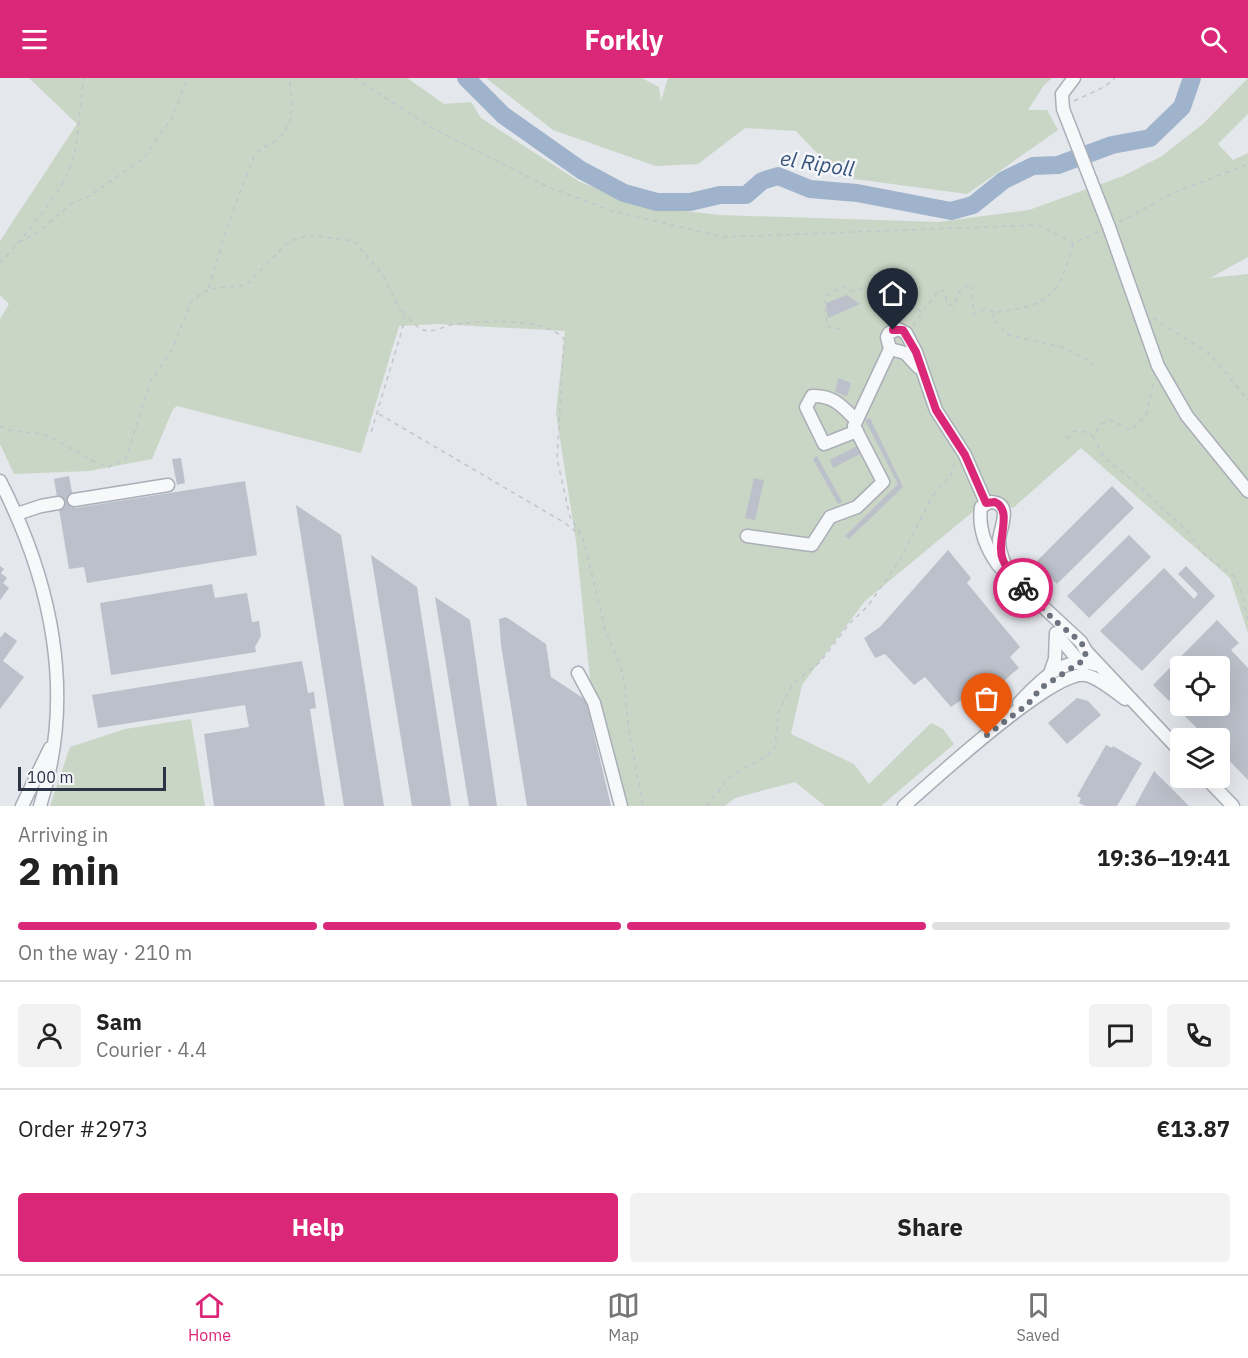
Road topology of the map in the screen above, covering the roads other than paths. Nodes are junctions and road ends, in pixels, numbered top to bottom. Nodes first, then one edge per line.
1 (1074, 78) edge
2 (890, 349) junction
3 (922, 371) junction
4 (0, 481) edge
5 (168, 485) dead end
6 (1248, 491) edge
7 (74, 500) dead end
8 (58, 503) dead end
9 (986, 503) junction
10 (17, 514) junction
11 (1005, 515) junction
12 (980, 516) junction
13 (747, 536) dead end
14 (1012, 576) junction
15 (1054, 620) junction
16 (1057, 635) junction
17 (1076, 664) junction
18 (578, 673) dead end
19 (1050, 673) junction
20 (1116, 692) junction
21 (1143, 713) junction
22 (1001, 724) junction
23 (55, 732) junction
24 (1170, 741) edge
25 (1216, 788) edge
26 (22, 806) edge
27 (40, 806) edge
28 (621, 806) edge
29 (904, 806) edge
30 (1233, 806) edge

1 - 6 street
2 - 3 street
2 - 3 street
2 - 13 street
3 - 9 street
4 - 10 street
5 - 7 street
8 - 10 street
9 - 11 street
9 - 12 street
10 - 23 street
11 - 12 street
11 - 14 street
12 - 14 street
14 - 15 street
15 - 16 street
15 - 17 street
16 - 17 street
16 - 19 street
17 - 19 street
17 - 20 street
17 - 20 street
17 - 21 street
17 - 22 street
18 - 28 street
19 - 22 street
20 - 21 street
21 - 24 street
22 - 29 street
23 - 26 street
23 - 27 street
25 - 30 street

